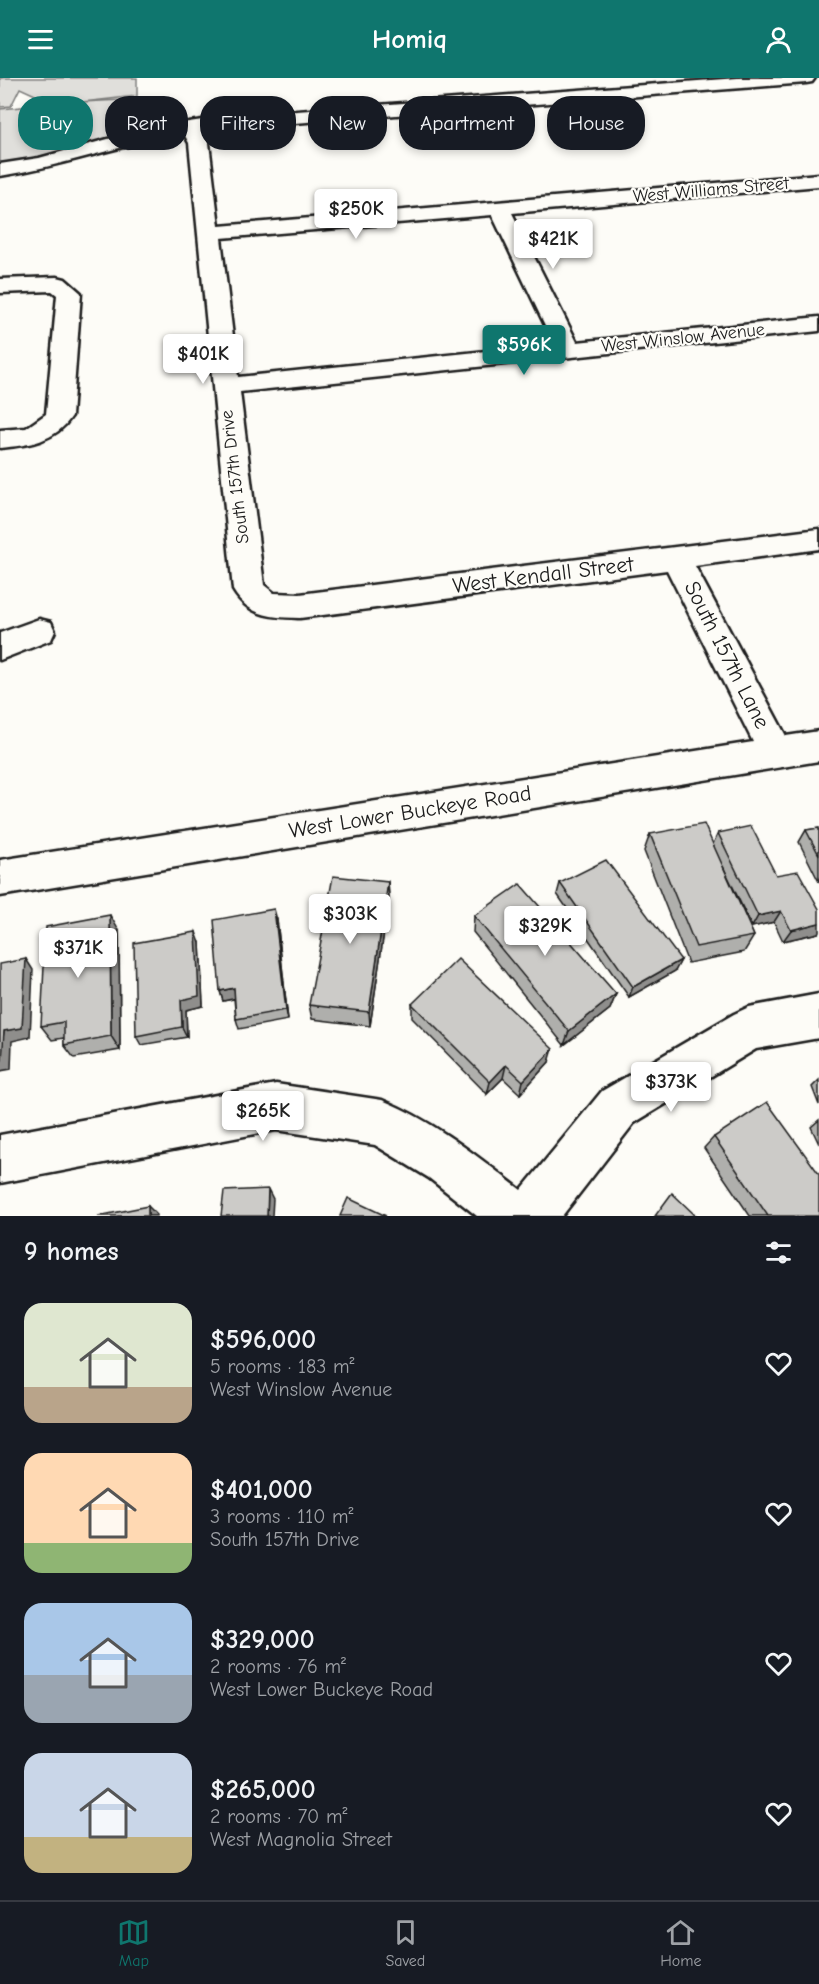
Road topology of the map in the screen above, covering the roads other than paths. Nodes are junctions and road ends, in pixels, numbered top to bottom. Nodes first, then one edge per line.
1 (806, 78) edge
2 (463, 87) dead end
3 (467, 96) edge
4 (535, 99) edge
5 (399, 109) edge
6 (190, 128) junction
7 (0, 170) edge
8 (819, 180) edge
9 (499, 208) junction
10 (208, 233) junction
11 (0, 286) edge
12 (819, 324) edge
13 (569, 350) junction
14 (225, 386) junction
15 (0, 439) edge
16 (819, 539) edge
17 (676, 558) junction
18 (267, 605) joint
19 (39, 631) dead end
20 (0, 647) edge
21 (819, 746) edge
22 (777, 753) junction
23 (0, 878) edge
24 (819, 1016) edge
25 (0, 1160) edge
26 (515, 1216) edge
27 (531, 1216) edge

1 - 4 street
2 - 3 street
5 - 6 street
6 - 7 street
6 - 10 street, South 157th Drive
8 - 9 street, West Williams Street
9 - 10 street, West Williams Street
9 - 13 street
10 - 14 street, South 157th Drive
11 - 15 street
12 - 13 street, West Winslow Avenue
13 - 14 street, West Winslow Avenue
14 - 18 street, South 157th Drive
16 - 17 street, West Kendall Street
17 - 18 street, West Kendall Street
17 - 22 street, South 157th Lane
19 - 20 street
21 - 22 street, West Lower Buckeye Road
22 - 23 street, West Lower Buckeye Road
24 - 27 street
25 - 26 street

